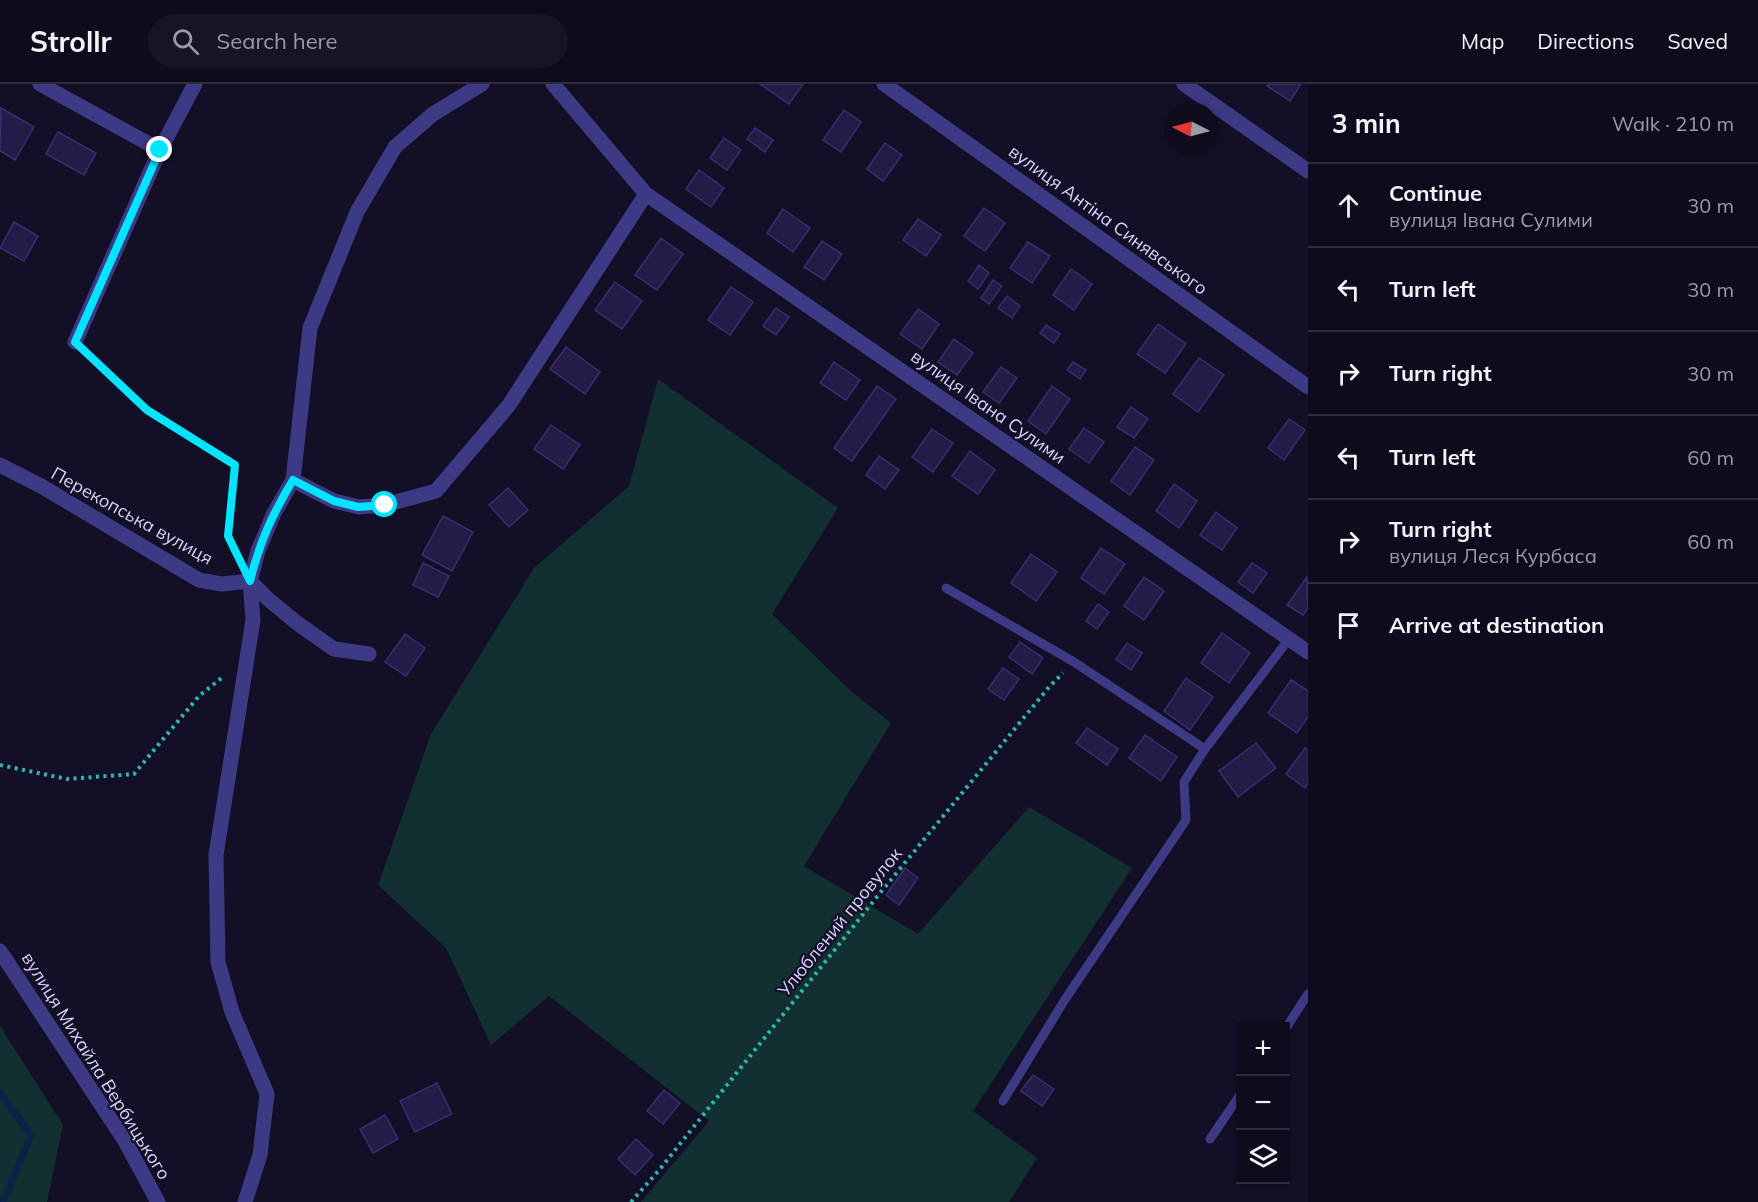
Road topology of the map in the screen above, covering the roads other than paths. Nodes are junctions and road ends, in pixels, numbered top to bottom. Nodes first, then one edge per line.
1 (40, 84) edge
2 (195, 84) edge
3 (482, 84) edge
4 (553, 84) edge
5 (884, 84) edge
6 (1184, 84) edge
7 (160, 150) junction
8 (1308, 171) edge
9 (646, 194) junction
10 (75, 342) road end
11 (1308, 387) edge
12 (0, 465) edge
13 (293, 480) junction
14 (250, 581) junction
15 (946, 588) dead end
16 (1289, 639) junction
17 (1308, 652) edge
18 (369, 654) dead end
19 (1205, 749) junction
20 (0, 951) edge
21 (1308, 994) edge
22 (1290, 1022) edge
23 (1003, 1101) dead end
24 (1236, 1101) edge
25 (1210, 1139) dead end
26 (158, 1202) edge
27 (244, 1202) edge

1 - 7 street
2 - 7 street
3 - 13 street
4 - 9 street, вулиця Івана Сулими
5 - 11 street, вулиця Антіна Синявського
6 - 8 street
7 - 10 street
9 - 13 street
9 - 16 street, вулиця Івана Сулими
12 - 14 street, Перекопська вулиця
13 - 14 street
14 - 18 street
14 - 27 street
15 - 19 lane
16 - 17 street, вулиця Івана Сулими
16 - 19 lane
19 - 23 lane
20 - 26 street, вулиця Михайла Вербицького
21 - 22 lane
24 - 25 lane

